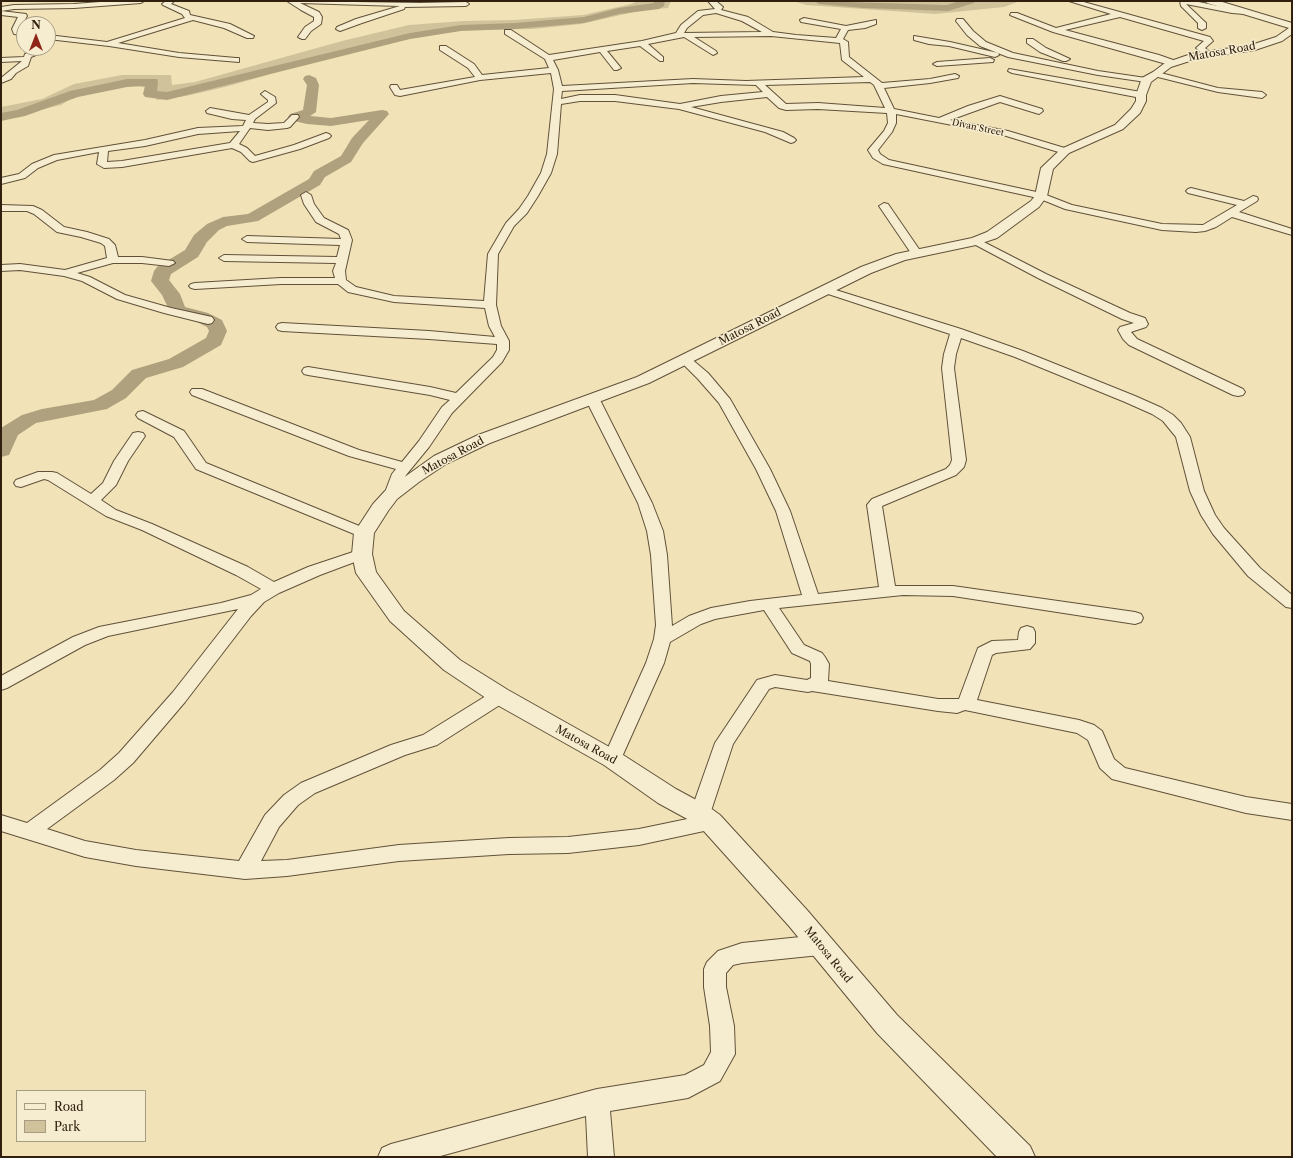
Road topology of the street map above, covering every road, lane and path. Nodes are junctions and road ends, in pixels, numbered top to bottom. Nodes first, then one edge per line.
1 (141, 1) edge
2 (171, 1) edge
3 (291, 1) edge
4 (711, 1) edge
5 (1072, 1) edge
6 (1101, 1) edge
7 (1183, 1) edge
8 (1210, 1) edge
9 (467, 4) edge
10 (1086, 4) junction
11 (409, 5) junction
12 (1, 9) edge
13 (716, 11) junction
14 (1245, 12) junction
15 (1, 13) edge
16 (1014, 15) dead end
17 (1123, 15) junction
18 (21, 16) edge
19 (192, 18) junction
20 (804, 20) dead end
21 (960, 21) dead end
22 (873, 22) dead end
23 (1291, 26) edge
24 (846, 28) junction
25 (1202, 28) dead end
26 (340, 29) dead end
27 (1056, 30) junction
28 (508, 32) dead end
29 (771, 34) junction
30 (682, 35) junction
31 (250, 36) dead end
32 (302, 37) dead end
33 (56, 38) edge
34 (917, 38) dead end
35 (66, 40) junction
36 (839, 40) junction
37 (1030, 41) dead end
38 (642, 43) junction
39 (56, 44) edge
40 (109, 44) junction
41 (443, 48) dead end
42 (602, 50) junction
43 (712, 53) dead end
44 (1208, 54) junction
45 (28, 56) edge
46 (1013, 56) junction
47 (548, 58) junction
48 (26, 59) junction
49 (660, 59) dead end
50 (1, 60) edge
51 (236, 60) dead end
52 (1173, 63) junction
53 (937, 64) dead end
54 (617, 68) dead end
55 (1081, 69) junction
56 (554, 70) junction
57 (1012, 71) dead end
58 (955, 76) dead end
59 (480, 78) junction
60 (872, 79) junction
61 (1, 81) edge
62 (758, 83) junction
63 (1148, 83) junction
64 (879, 86) junction
65 (394, 87) dead end
66 (558, 89) junction
67 (264, 94) dead end
68 (770, 94) junction
69 (1262, 95) dead end
70 (557, 102) junction
71 (679, 106) junction
72 (210, 111) dead end
73 (891, 111) junction
74 (1039, 111) dead end
75 (295, 117) dead end
76 (941, 120) junction
77 (248, 124) junction
78 (326, 136) dead end
79 (791, 140) dead end
80 (233, 144) junction
81 (104, 149) junction
82 (1065, 151) junction
83 (1, 181) edge
84 (1191, 191) dead end
85 (306, 195) dead end
86 (1041, 196) junction
87 (884, 206) dead end
88 (1, 208) edge
89 (1231, 213) junction
90 (1292, 232) edge
91 (247, 239) dead end
92 (346, 242) junction
93 (976, 242) junction
94 (917, 254) junction
95 (224, 258) dead end
96 (113, 260) junction
97 (341, 260) junction
98 (169, 263) dead end
99 (3, 269) edge
100 (65, 273) junction
101 (341, 281) junction
102 (195, 286) dead end
103 (826, 290) junction
104 (490, 305) junction
105 (208, 320) dead end
106 (282, 327) dead end
107 (957, 332) junction
108 (503, 341) junction
109 (685, 360) junction
110 (308, 371) dead end
111 (197, 392) dead end
112 (1238, 392) dead end
113 (458, 398) junction
114 (592, 400) junction
115 (143, 416) dead end
116 (138, 436) dead end
117 (405, 466) junction
118 (21, 483) dead end
119 (391, 495) junction
120 (92, 501) junction
121 (364, 533) junction
122 (362, 554) junction
123 (888, 591) junction
124 (265, 594) junction
125 (812, 600) junction
126 (1292, 603) edge
127 (768, 604) junction
128 (1135, 618) dead end
129 (1027, 632) dead end
130 (662, 639) junction
131 (1, 684) edge
132 (813, 685) junction
133 (500, 696) junction
134 (965, 704) junction
135 (612, 759) junction
136 (1292, 812) edge
137 (706, 818) junction
138 (1, 823) edge
139 (29, 832) junction
140 (245, 870) junction
141 (820, 944) junction
142 (598, 1101) junction
143 (391, 1157) edge
144 (601, 1157) edge
145 (1019, 1157) edge

1 - 12 street
2 - 19 street
3 - 11 street
3 - 32 street
4 - 13 street
5 - 10 street
6 - 10 street
7 - 14 street
7 - 25 street
8 - 14 street, Matosa Road
9 - 11 street
10 - 17 street
11 - 26 street
13 - 29 street
13 - 30 street
14 - 23 street, Matosa Road
15 - 18 street
16 - 27 street
17 - 27 street
17 - 44 street
19 - 31 street
19 - 40 street
20 - 24 street
21 - 46 street
22 - 24 street
23 - 44 street, Matosa Road
24 - 36 street
27 - 52 street
28 - 47 street
29 - 30 street
29 - 36 street
30 - 38 street
30 - 43 street
33 - 35 street
34 - 46 street
35 - 39 street
35 - 40 street
36 - 60 street
37 - 55 street
38 - 42 street
38 - 49 street
40 - 51 street
41 - 59 street
42 - 47 street
42 - 54 street
44 - 52 street, Matosa Road
45 - 48 street
46 - 53 street
46 - 55 street
47 - 56 street
48 - 50 street
48 - 61 street
52 - 63 street, Matosa Road
55 - 63 street
56 - 59 street
56 - 66 street
57 - 63 street
58 - 64 street
59 - 65 street
60 - 62 street
60 - 64 street
62 - 66 street
62 - 68 street, Divan Street
63 - 69 street
63 - 82 street
64 - 73 street
66 - 70 street
67 - 77 street
68 - 71 street
68 - 73 street, Divan Street
70 - 71 street
70 - 104 street
71 - 79 street
72 - 77 street
73 - 76 street, Divan Street
73 - 86 street
74 - 76 street
75 - 77 street
76 - 82 street, Divan Street
77 - 80 street
77 - 81 street
78 - 80 street
80 - 81 street
81 - 83 street
82 - 86 street
84 - 89 street
85 - 92 street
86 - 89 street
86 - 93 street, Matosa Road
87 - 94 street
88 - 96 street
89 - 90 street
91 - 92 street
92 - 97 street
93 - 94 street, Matosa Road
93 - 112 street
94 - 103 street, Matosa Road
95 - 97 street
96 - 98 street
96 - 100 street
97 - 101 street
99 - 100 street
100 - 105 street
101 - 102 street
101 - 104 street
103 - 107 street
103 - 109 street, Matosa Road
104 - 108 street
106 - 108 street
107 - 123 street
107 - 126 street
108 - 113 street
109 - 114 street, Matosa Road
109 - 125 street
110 - 113 street
111 - 117 street
113 - 117 street
114 - 119 street, Matosa Road
114 - 130 street
115 - 121 street
116 - 120 street
117 - 119 street
118 - 120 street
119 - 121 street, Matosa Road
120 - 124 street
121 - 122 street, Matosa Road
122 - 124 street
122 - 133 street, Matosa Road
123 - 125 street
123 - 128 street
124 - 131 street
124 - 139 street
125 - 127 street
127 - 130 street
127 - 132 street
129 - 134 street
130 - 135 street
132 - 134 street
132 - 137 street
133 - 135 street, Matosa Road
133 - 140 street
134 - 136 street
135 - 137 street, Matosa Road
137 - 140 street
137 - 141 street, Matosa Road
138 - 139 street
139 - 140 street
141 - 142 street
141 - 145 street, Matosa Road
142 - 143 street
142 - 144 street

